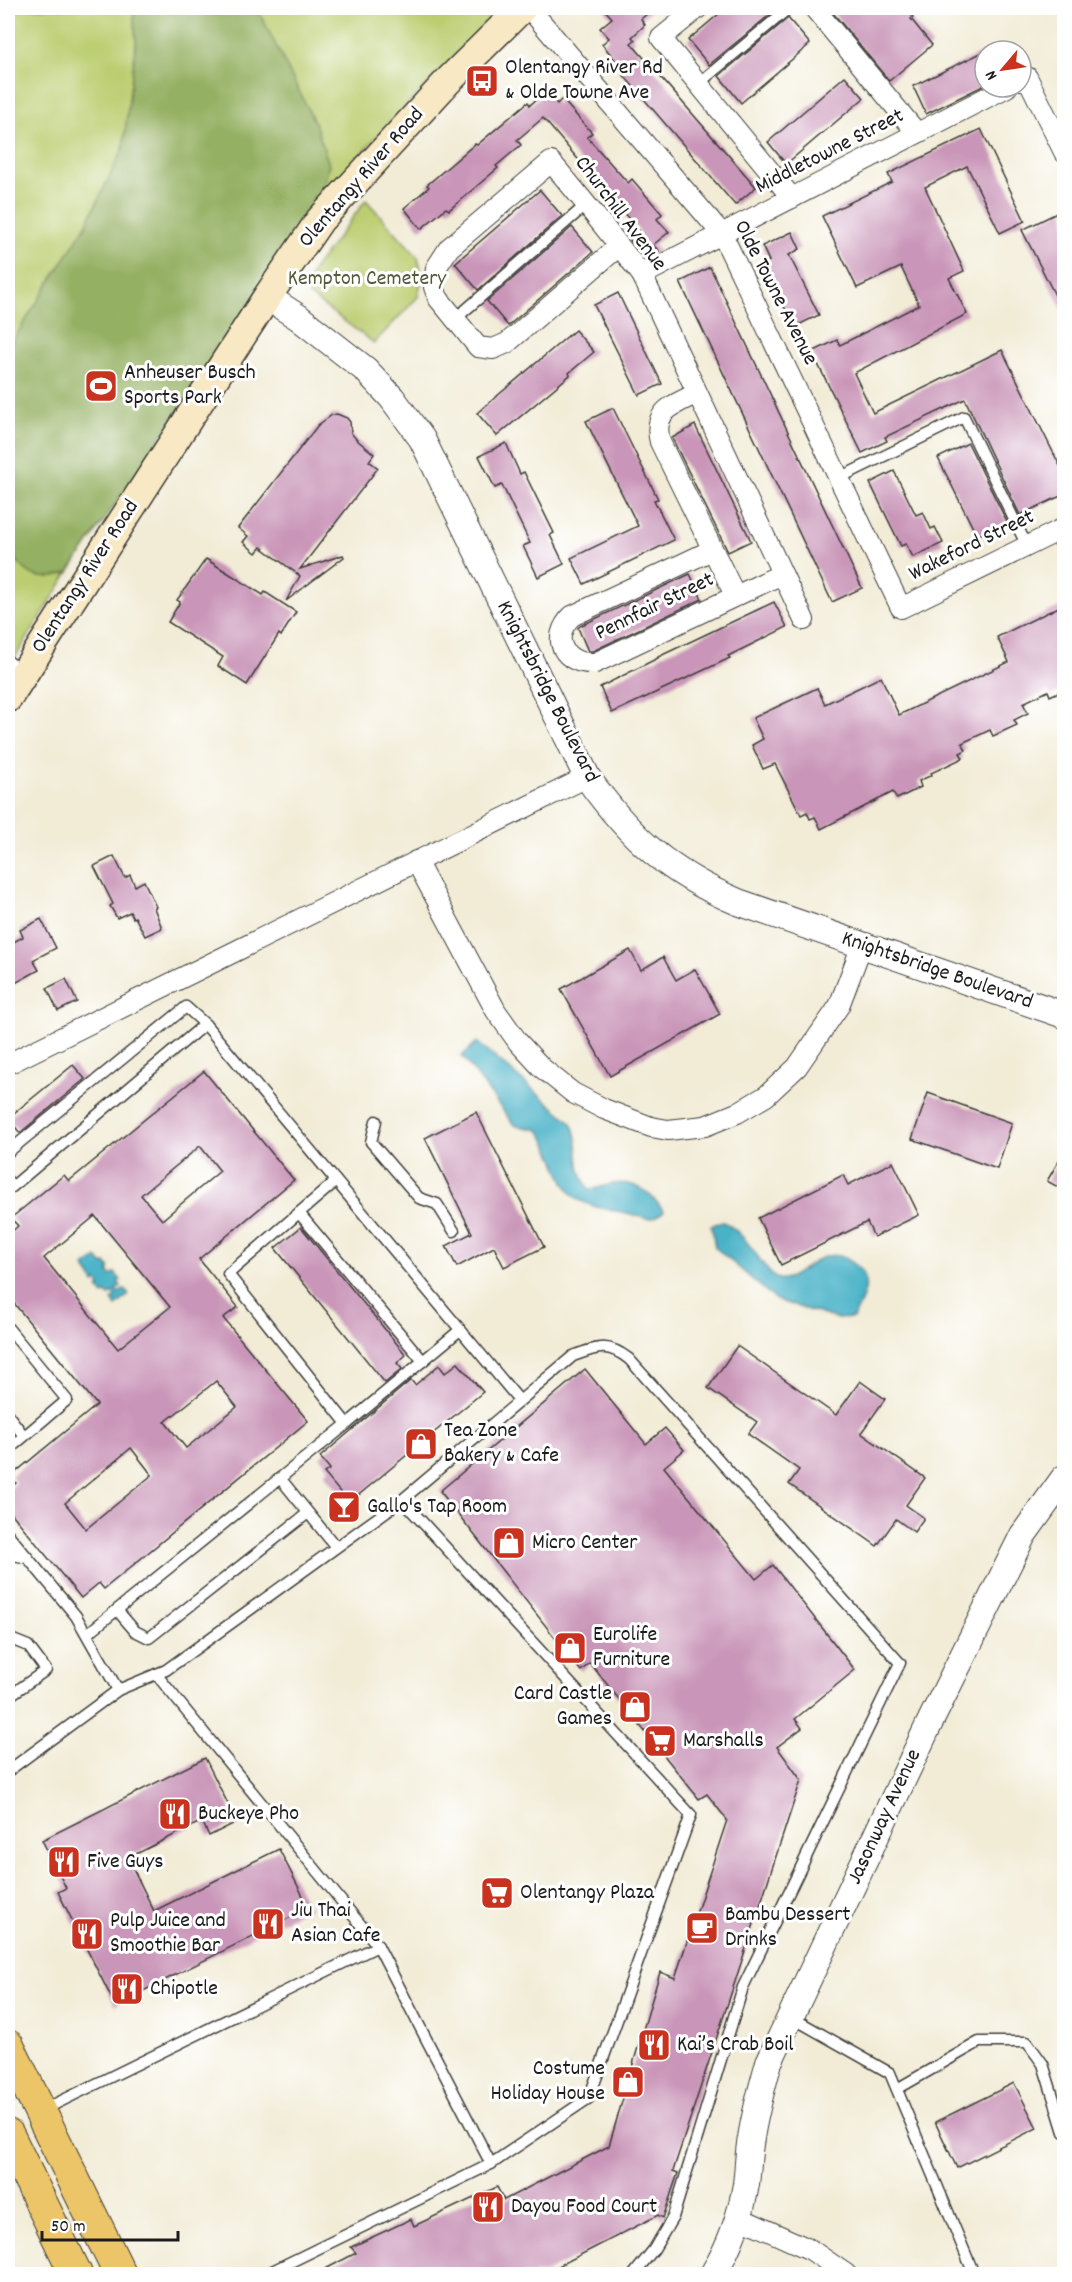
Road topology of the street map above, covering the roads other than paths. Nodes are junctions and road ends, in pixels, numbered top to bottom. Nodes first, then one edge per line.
1 (522, 8) edge
2 (529, 8) edge
3 (698, 8) edge
4 (789, 8) edge
5 (814, 8) edge
6 (698, 84) junction
7 (1033, 94) edge
8 (984, 99) edge
9 (917, 133) junction
10 (1065, 152) edge
11 (792, 198) junction
12 (587, 204) junction
13 (722, 234) junction
14 (619, 246) junction
15 (642, 275) junction
16 (267, 297) junction
17 (454, 320) junction
18 (697, 393) junction
19 (839, 478) junction
20 (1065, 528) edge
21 (1027, 546) junction
22 (712, 550) junction
23 (782, 574) junction
24 (735, 595) junction
25 (901, 608) joint
26 (804, 620) dead end
27 (16, 667) edge
28 (8, 698) edge
29 (587, 777) junction
30 (416, 861) junction
31 (862, 945) junction
32 (1065, 1015) edge
33 (205, 1024) junction
34 (8, 1064) edge
35 (376, 1121) dead end
36 (8, 1152) edge
37 (336, 1181) junction
38 (9, 1186) edge
39 (300, 1213) junction
40 (454, 1231) dead end
41 (8, 1328) edge
42 (460, 1330) junction
43 (423, 1360) junction
44 (519, 1400) junction
45 (8, 1415) edge
46 (348, 1424) junction
47 (24, 1436) junction
48 (8, 1450) edge
49 (280, 1478) junction
50 (1061, 1487) edge
51 (402, 1500) junction
52 (308, 1513) junction
53 (8, 1534) edge
54 (336, 1547) junction
55 (8, 1554) edge
56 (28, 1558) junction
57 (117, 1610) junction
58 (87, 1634) junction
59 (8, 1638) edge
60 (156, 1674) junction
61 (118, 1690) junction
62 (8, 1696) edge
63 (8, 1771) edge
64 (378, 1946) junction
65 (790, 2017) junction
66 (8, 2046) edge
67 (897, 2089) junction
68 (8, 2104) edge
69 (40, 2111) junction
70 (1065, 2132) edge
71 (11, 2141) edge
72 (64, 2160) junction
73 (491, 2164) junction
74 (738, 2217) junction
75 (76, 2274) edge
76 (120, 2274) edge
77 (266, 2274) edge
78 (634, 2274) edge
79 (713, 2274) edge
80 (846, 2274) edge
81 (974, 2274) edge

1 - 16 main road, Olentangy River Road
2 - 13 street, Olde Towne Avenue
3 - 6 street
4 - 6 lane
5 - 9 street
6 - 11 street
7 - 10 street
8 - 9 street, Middletowne Street
9 - 11 street, Middletowne Street
11 - 13 street, Middletowne Street
12 - 14 street, Churchill Avenue
12 - 17 lane
12 - 17 street, Churchill Avenue
13 - 15 street, Middletowne Street
13 - 19 street, Olde Towne Avenue
14 - 15 street, Churchill Avenue
14 - 17 street
15 - 18 street, Churchill Avenue
16 - 27 main road, Olentangy River Road
16 - 29 street, Knightsbridge Boulevard
18 - 22 street
18 - 23 street, Churchill Avenue
19 - 21 lane
19 - 25 street, Olde Towne Avenue
20 - 21 street, Wakeford Street
21 - 25 street, Wakeford Street
22 - 24 street
22 - 24 street, Pennfair Street
23 - 24 street, Pennfair Street
23 - 26 street, Churchill Avenue
27 - 28 main road, Olentangy River Road
29 - 30 street
29 - 31 street, Knightsbridge Boulevard
30 - 31 street
30 - 34 street
31 - 32 street, Knightsbridge Boulevard
33 - 36 lane
33 - 37 lane
33 - 38 lane
35 - 40 lane
37 - 39 lane
37 - 42 lane
39 - 43 lane
39 - 46 lane
41 - 47 lane
42 - 43 lane
42 - 44 lane
43 - 46 lane
44 - 51 lane
44 - 78 lane
45 - 47 lane
46 - 49 lane
47 - 48 lane
49 - 52 lane
49 - 57 lane
50 - 65 street, Jasonway Avenue
51 - 54 lane
51 - 73 lane
52 - 54 lane
52 - 57 lane
53 - 56 lane
54 - 60 lane
55 - 56 lane
56 - 58 lane
57 - 58 lane
58 - 61 lane
59 - 62 lane
60 - 61 lane
60 - 64 lane
61 - 63 lane
64 - 69 lane
64 - 73 lane
65 - 67 lane
65 - 74 street, Jasonway Avenue
66 - 69 main road
67 - 70 lane
67 - 81 lane
68 - 69 main road
69 - 72 main road
71 - 72 main road
71 - 75 main road
72 - 76 main road
73 - 77 lane
74 - 79 street, Jasonway Avenue
74 - 80 street

